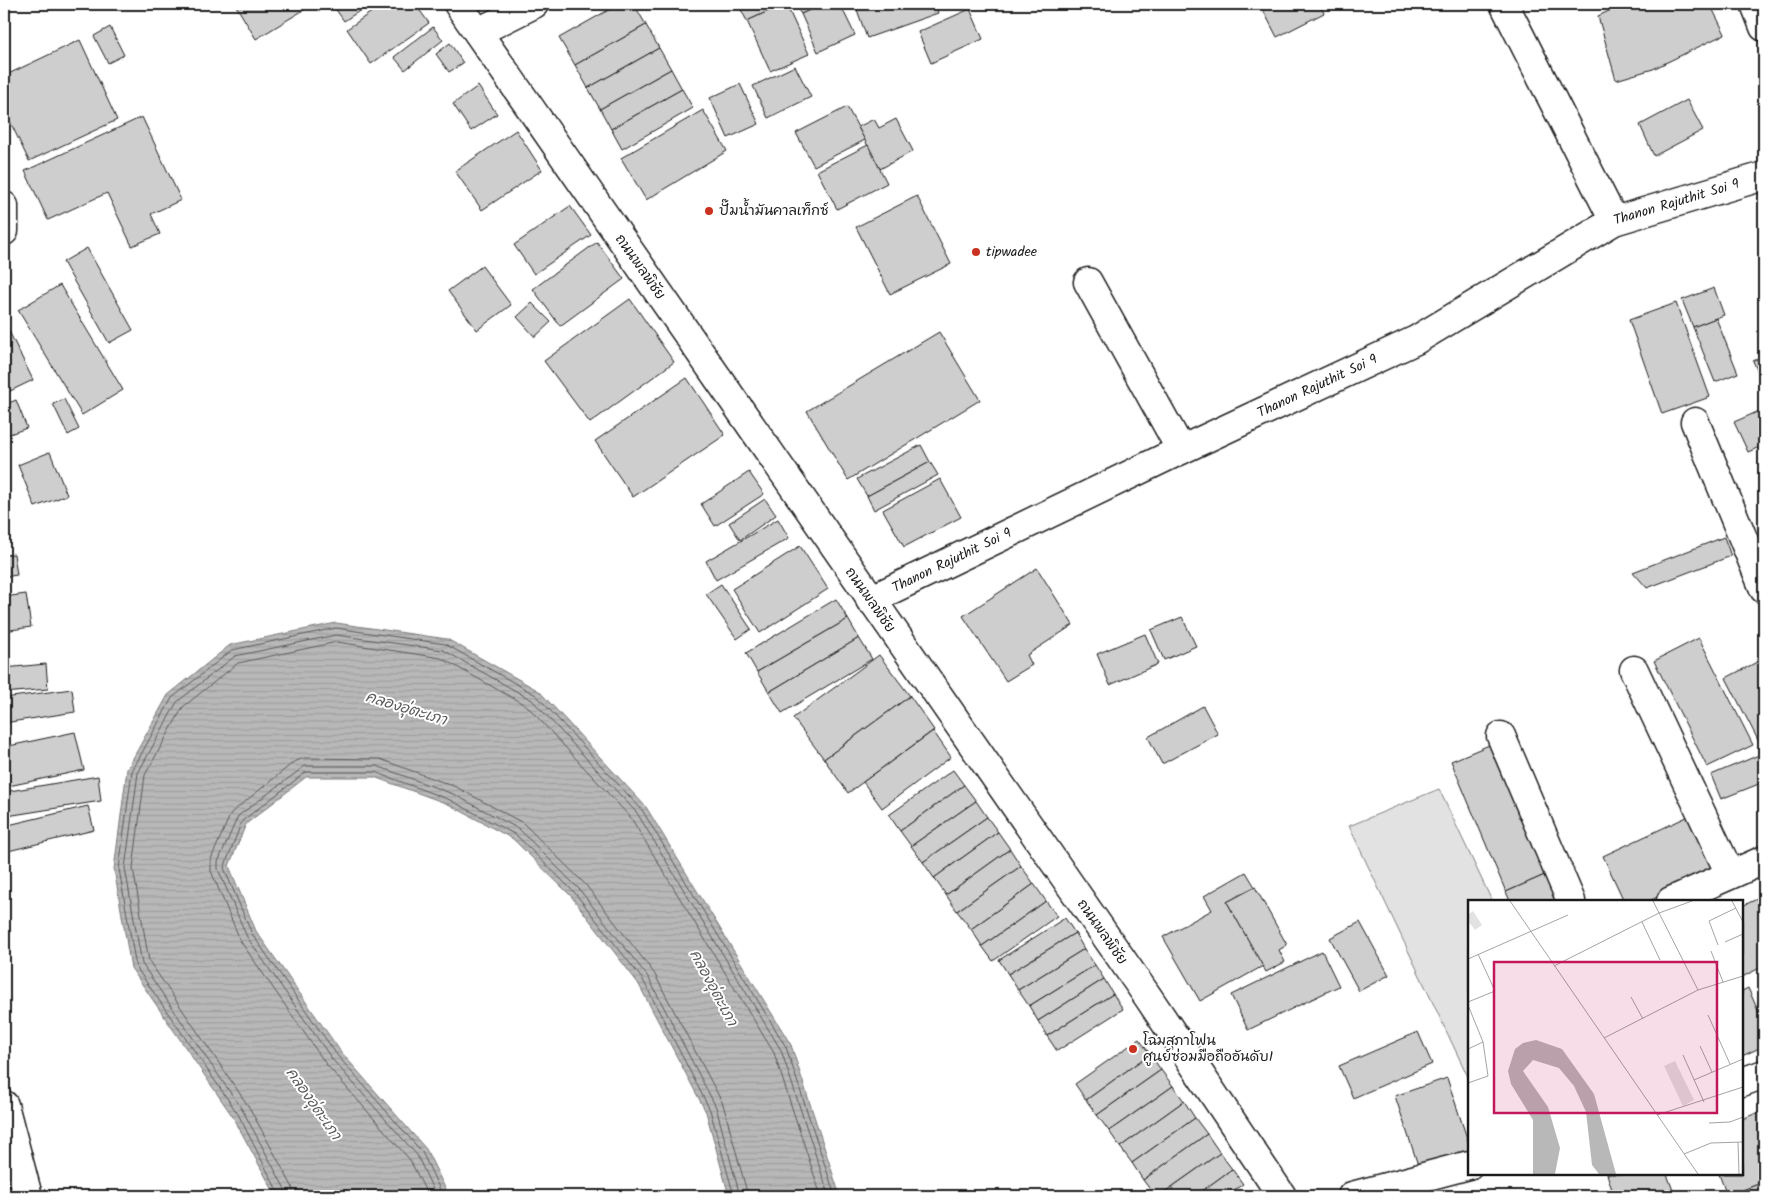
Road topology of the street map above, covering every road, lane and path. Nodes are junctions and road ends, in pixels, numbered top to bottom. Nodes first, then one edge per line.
1 (458, 4) edge
2 (534, 4) edge
3 (1504, 4) edge
4 (1755, 4) edge
5 (1764, 27) edge
6 (478, 32) junction
7 (1764, 176) edge
8 (4, 206) edge
9 (1614, 221) junction
10 (4, 231) edge
11 (1088, 282) dead end
12 (1695, 422) dead end
13 (1181, 450) junction
14 (1764, 588) edge
15 (870, 600) junction
16 (1634, 670) dead end
17 (1501, 736) dead end
18 (1764, 860) edge
19 (1730, 874) junction
20 (1571, 900) edge
21 (1673, 900) edge
22 (1764, 1074) edge
23 (1743, 1082) edge
24 (4, 1105) edge
25 (1468, 1165) edge
26 (28, 1196) edge
27 (1282, 1196) edge
28 (1352, 1196) edge

1 - 6 street, ถนนพลพิชัย
2 - 6 street
3 - 9 street
4 - 5 street
6 - 15 street, ถนนพลพิชัย
7 - 9 street, Thanon Rajuthit Soi 9
8 - 10 street
9 - 13 street, Thanon Rajuthit Soi 9
11 - 13 street
12 - 14 street
13 - 15 street, Thanon Rajuthit Soi 9
15 - 27 street, ถนนพลพิชัย
16 - 19 street
17 - 20 street
18 - 19 street
19 - 21 street
22 - 23 street
24 - 26 street
25 - 28 street

